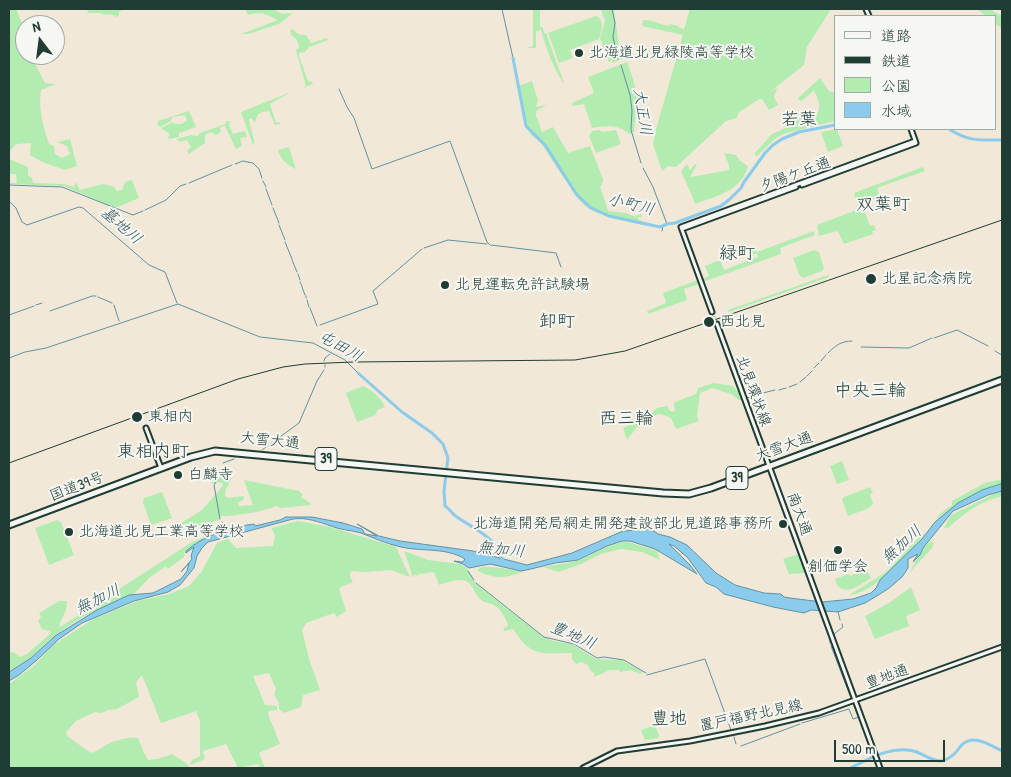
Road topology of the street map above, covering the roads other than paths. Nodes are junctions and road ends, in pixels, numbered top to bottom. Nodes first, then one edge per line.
1 (911, 130) edge
2 (712, 312) tunnel mouth
3 (717, 324) tunnel mouth
4 (1002, 380) edge
5 (146, 428) dead end
6 (210, 450) joint
7 (769, 466) junction
8 (160, 468) junction
9 (9, 525) edge
10 (810, 578) joint
11 (1002, 647) edge
12 (855, 701) junction
13 (583, 768) edge
14 (880, 768) edge

1 - 2 main road, 夕陽ケ丘通
3 - 7 main road, 北見環状線
4 - 7 highway, 大雪大通 / 39
5 - 8 main road
6 - 7 highway, 大雪大通 / 39
6 - 8 highway, 国道39号 / 39
7 - 10 main road, 南大通
8 - 9 highway, 国道39号 / 39
10 - 12 main road, 豊地通
11 - 12 main road, 豊地通
12 - 13 main road, 置戸福野北見線
12 - 14 main road

